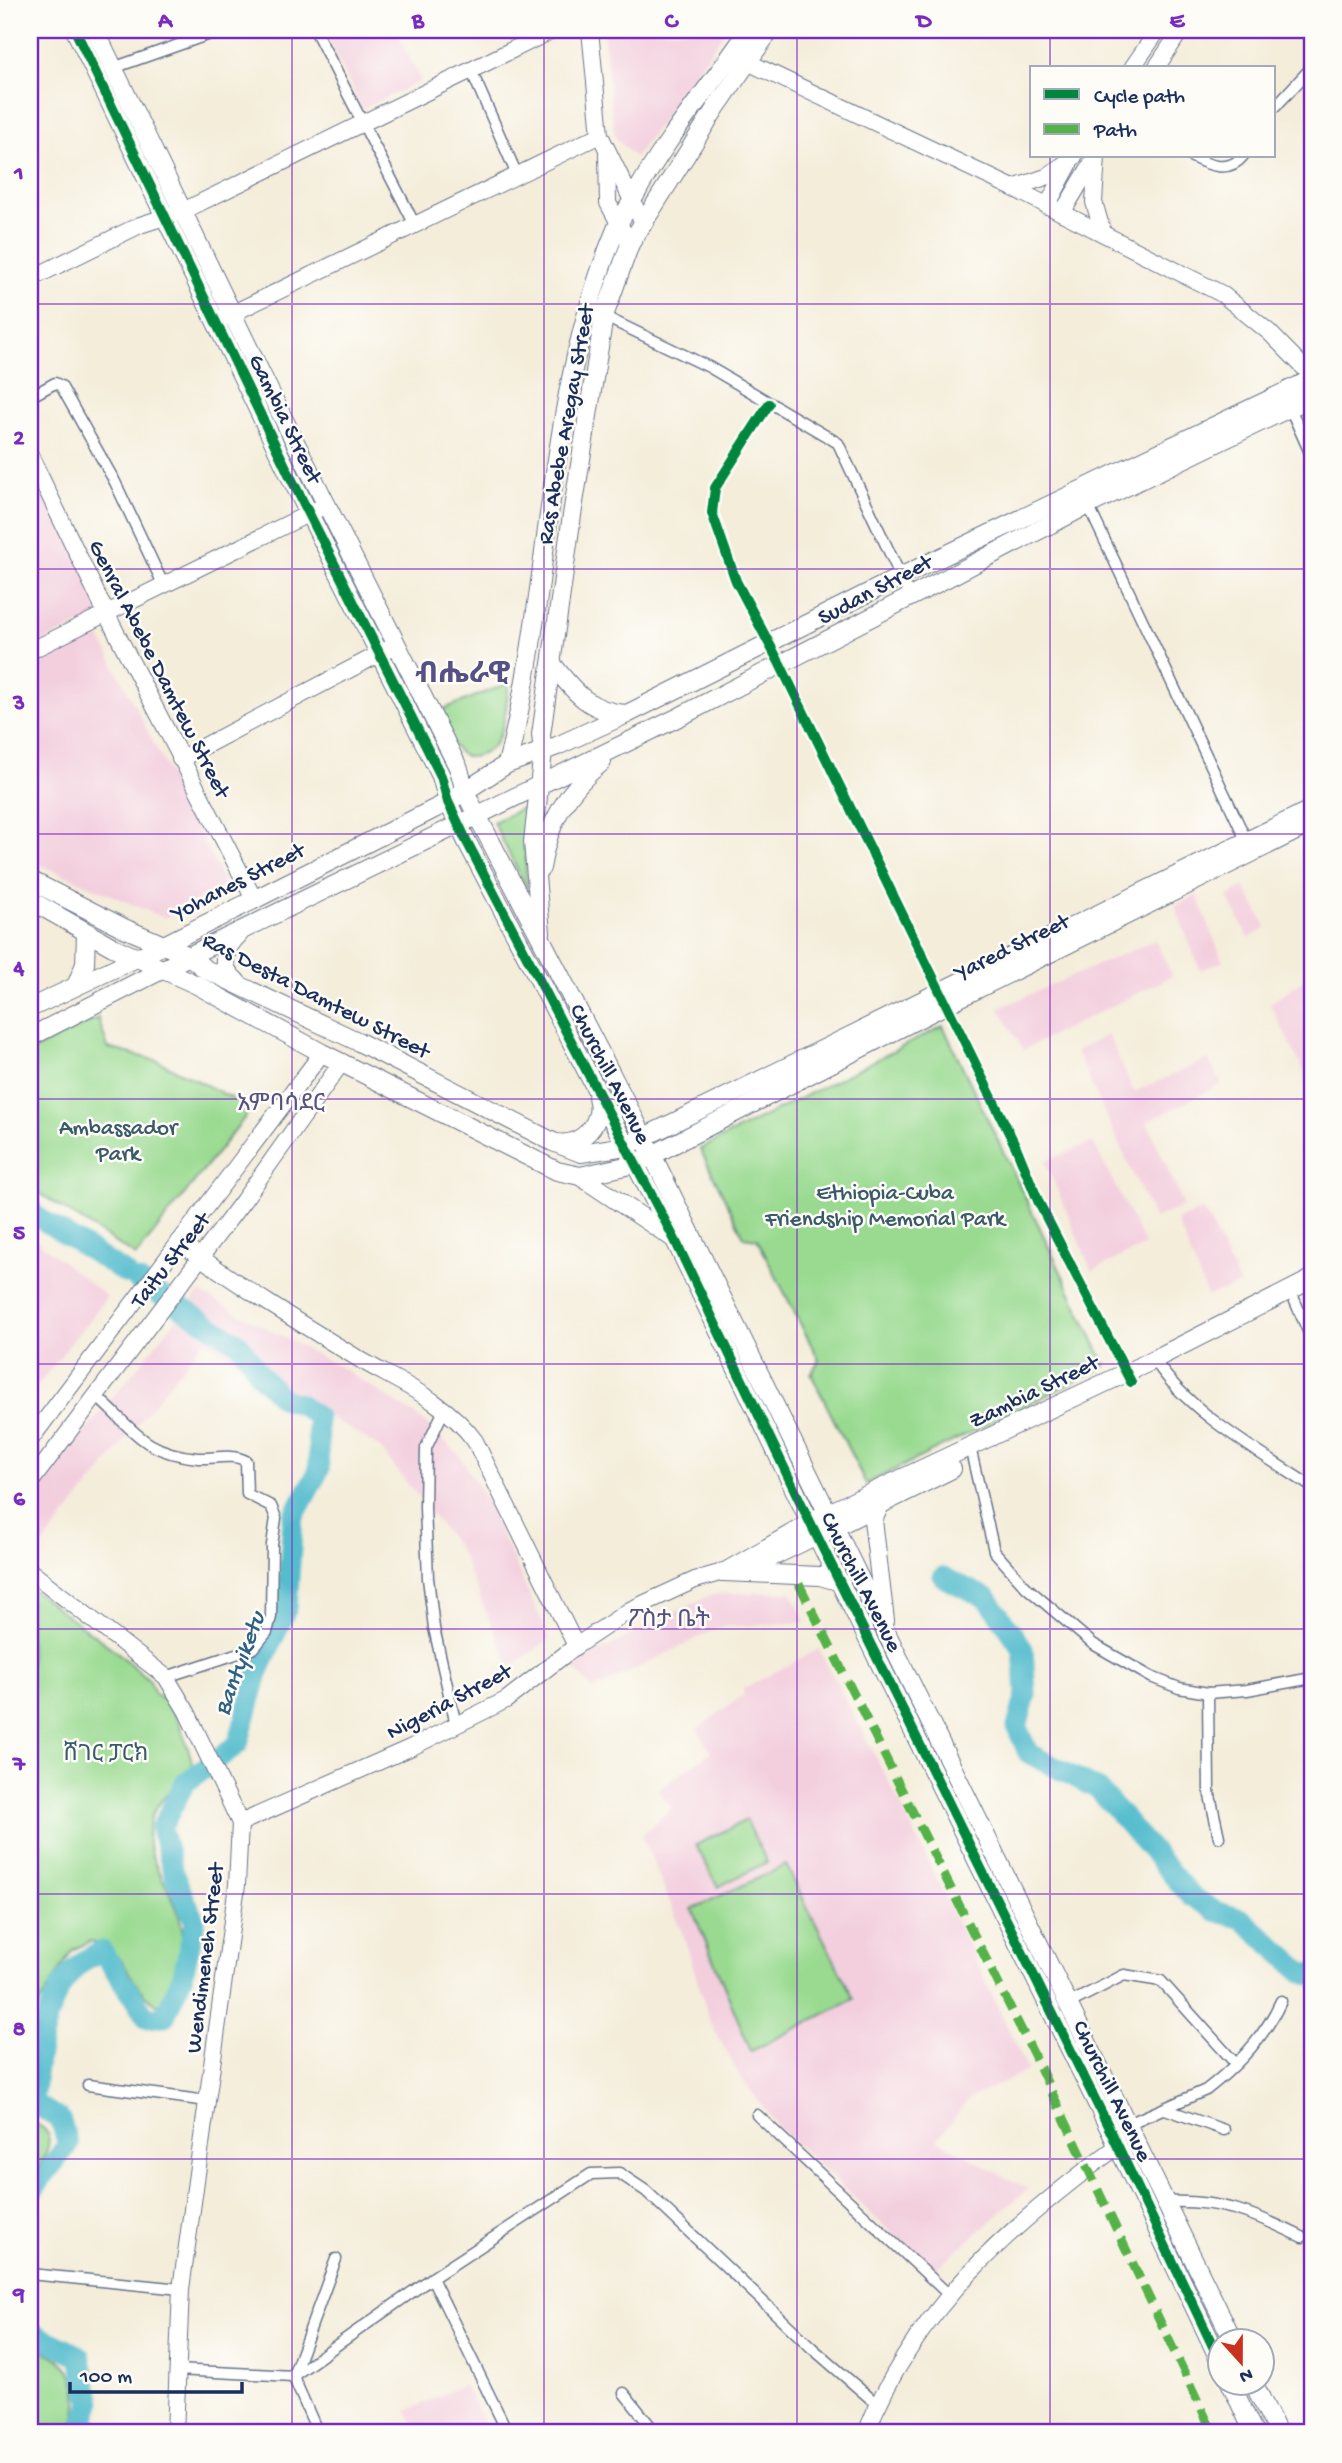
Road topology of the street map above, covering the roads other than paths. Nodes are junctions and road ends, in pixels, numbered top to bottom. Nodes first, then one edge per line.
1 (75, 30) edge
2 (95, 30) edge
3 (221, 30) edge
4 (315, 30) edge
5 (554, 30) edge
6 (590, 30) edge
7 (749, 30) edge
8 (770, 30) edge
9 (1158, 30) edge
10 (1181, 30) edge
11 (740, 58) junction
12 (1133, 66) edge
13 (1157, 66) edge
14 (1312, 66) edge
15 (113, 68) junction
16 (471, 70) junction
17 (1276, 106) edge
18 (363, 122) junction
19 (600, 135) junction
20 (607, 151) junction
21 (1071, 158) edge
22 (1073, 158) edge
23 (1095, 158) edge
24 (1097, 158) edge
25 (1194, 158) edge
26 (1241, 158) edge
27 (517, 175) junction
28 (1013, 188) junction
29 (631, 203) junction
30 (1055, 210) junction
31 (183, 211) junction
32 (163, 216) junction
33 (643, 223) junction
34 (618, 224) junction
35 (415, 225) junction
36 (1103, 233) junction
37 (630, 244) junction
38 (30, 279) edge
39 (586, 311) junction
40 (234, 313) junction
41 (604, 316) junction
42 (217, 321) junction
43 (1312, 377) edge
44 (30, 397) edge
45 (1312, 397) edge
46 (769, 404) junction
47 (1290, 408) junction
48 (30, 456) edge
49 (1312, 457) edge
50 (33, 473) edge
51 (1084, 498) junction
52 (327, 504) junction
53 (547, 512) junction
54 (310, 513) junction
55 (572, 515) junction
56 (900, 577) junction
57 (163, 584) junction
58 (910, 596) junction
59 (106, 613) junction
60 (770, 645) junction
61 (388, 648) junction
62 (30, 651) edge
63 (780, 664) junction
64 (553, 665) junction
65 (627, 714) junction
66 (639, 737) junction
67 (543, 751) junction
68 (180, 759) junction
69 (507, 764) junction
70 (537, 786) junction
71 (465, 792) junction
72 (448, 802) junction
73 (1312, 809) edge
74 (477, 816) junction
75 (1312, 823) edge
76 (460, 825) junction
77 (1249, 847) junction
78 (30, 880) edge
79 (537, 895) junction
80 (254, 899) junction
81 (30, 900) edge
82 (244, 929) junction
83 (86, 933) junction
84 (164, 944) junction
85 (543, 947) junction
86 (189, 956) junction
87 (133, 958) junction
88 (161, 970) junction
89 (242, 985) junction
90 (76, 986) junction
91 (943, 999) junction
92 (30, 1008) edge
93 (30, 1037) edge
94 (322, 1053) junction
95 (342, 1062) junction
96 (593, 1083) junction
97 (643, 1137) junction
98 (553, 1142) junction
99 (626, 1146) junction
100 (582, 1153) joint
101 (652, 1155) junction
102 (635, 1164) junction
103 (580, 1176) junction
104 (675, 1240) junction
105 (179, 1241) junction
106 (200, 1257) junction
107 (1312, 1279) edge
108 (1312, 1290) edge
109 (1292, 1294) junction
110 (1312, 1340) edge
111 (1157, 1364) junction
112 (1128, 1378) junction
113 (95, 1395) junction
114 (445, 1408) junction
115 (30, 1440) edge
116 (971, 1453) junction
117 (30, 1483) edge
118 (1312, 1487) edge
119 (882, 1501) junction
120 (821, 1525) junction
121 (30, 1572) edge
122 (723, 1572) junction
123 (841, 1582) junction
124 (886, 1635) junction
125 (576, 1646) junction
126 (166, 1677) junction
127 (1312, 1678) edge
128 (1208, 1693) junction
129 (456, 1725) junction
130 (240, 1823) junction
131 (1219, 1837) dead end
132 (1281, 2001) dead end
133 (1068, 2004) junction
134 (1235, 2063) junction
135 (88, 2085) dead end
136 (207, 2101) junction
137 (1165, 2109) junction
138 (757, 2115) dead end
139 (1128, 2124) junction
140 (1224, 2130) dead end
141 (1118, 2146) junction
142 (1164, 2202) junction
143 (1302, 2237) dead end
144 (336, 2259) dead end
145 (30, 2274) edge
146 (432, 2278) junction
147 (181, 2289) junction
148 (948, 2294) junction
149 (1226, 2326) edge
150 (1206, 2331) edge
151 (176, 2370) junction
152 (293, 2376) junction
153 (624, 2393) dead end
154 (1236, 2396) edge
155 (1261, 2396) edge
156 (878, 2405) junction
157 (1252, 2432) edge
158 (175, 2433) edge
159 (318, 2433) edge
160 (508, 2433) edge
161 (656, 2433) edge
162 (866, 2433) edge
163 (1278, 2433) edge

1 - 32 main road, Gambia Street
2 - 15 main road, Gambia Street
3 - 15 street
4 - 18 street
5 - 16 street
6 - 19 street
7 - 11 main road, Ras Abebe Aregay Street
8 - 11 main road, Ras Abebe Aregay Street
9 - 12 street
10 - 13 street
11 - 28 street
11 - 29 main road, Ras Abebe Aregay Street
11 - 33 main road, Ras Abebe Aregay Street
14 - 17 street
15 - 31 main road, Gambia Street
16 - 18 street
16 - 27 street
18 - 31 street
18 - 35 street
19 - 20 street
19 - 27 street
20 - 29 street
20 - 34 street
21 - 28 street
22 - 30 street
23 - 30 street
24 - 36 street
25 - 26 street
27 - 35 street
28 - 30 street
29 - 33 street
29 - 34 main road, Ras Abebe Aregay Street
30 - 36 street
31 - 32 street
31 - 40 main road, Gambia Street
32 - 38 street
32 - 42 main road, Gambia Street
33 - 37 main road, Ras Abebe Aregay Street
34 - 37 street
34 - 39 main road, Ras Abebe Aregay Street
35 - 40 street
36 - 43 street
37 - 41 main road, Ras Abebe Aregay Street
39 - 41 street
39 - 53 main road, Ras Abebe Aregay Street
40 - 42 street
40 - 52 main road, Gambia Street
41 - 46 street
41 - 55 main road, Ras Abebe Aregay Street
42 - 54 main road, Gambia Street
43 - 51 main road, Sudan Street
44 - 57 street
45 - 47 main road, Sudan Street
46 - 56 street
46 - 60 street
47 - 49 street
47 - 51 main road, Sudan Street
48 - 50 street, Genral Abebe Damtew Street
50 - 59 street, Genral Abebe Damtew Street
51 - 56 main road, Sudan Street
51 - 58 main road, Sudan Street
51 - 77 street
52 - 54 street
52 - 61 main road, Gambia Street
53 - 55 main road
53 - 69 main road, Ras Abebe Aregay Street
54 - 57 street
54 - 61 main road, Gambia Street
55 - 64 main road, Ras Abebe Aregay Street
56 - 58 street
56 - 60 main road, Sudan Street
57 - 59 street
58 - 63 main road, Sudan Street
59 - 62 street
59 - 68 street, Genral Abebe Damtew Street
60 - 63 street
60 - 65 main road, Sudan Street
61 - 68 street
61 - 71 main road, Gambia Street
61 - 72 main road, Gambia Street
63 - 66 main road, Sudan Street
63 - 91 street
64 - 65 main road
64 - 67 main road, Ras Abebe Aregay Street
65 - 67 main road, Sudan Street
66 - 70 main road, Sudan Street
66 - 79 main road
67 - 69 main road, Sudan Street
67 - 70 main road, Ras Abebe Aregay Street
68 - 80 street, Genral Abebe Damtew Street
69 - 71 main road, Sudan Street
70 - 74 main road, Sudan Street
70 - 79 main road, Ras Abebe Aregay Street
71 - 72 main road, Yohanes Street
71 - 74 main road, Gambia Street
72 - 76 main road, Gambia Street
72 - 80 main road, Yohanes Street
73 - 77 main road, Yared Street
74 - 76 main road, Sudan Street
74 - 85 main road, Churchill Avenue
75 - 77 main road, Yared Street
76 - 82 main road, Yohanes Street
76 - 96 main road, Churchill Avenue
77 - 91 main road, Yared Street
78 - 84 main road, Ras Desta Damtew Street
79 - 85 main road
80 - 84 main road, Yohanes Street
81 - 83 main road, Ras Desta Damtew Street
82 - 86 main road, Yohanes Street
82 - 89 main road
83 - 87 main road, Ras Desta Damtew Street
83 - 90 main road
84 - 86 main road, Ras Desta Damtew Street
84 - 87 main road, Yohanes Street
85 - 97 main road, Churchill Avenue
86 - 88 main road, Yohanes Street
86 - 89 main road, Ras Desta Damtew Street
87 - 88 main road, Ras Desta Damtew Street
87 - 90 main road, Yohanes Street
88 - 93 main road, Yohanes Street
88 - 94 main road, Ras Desta Damtew Street
89 - 98 main road, Ras Desta Damtew Street
90 - 92 main road, Yohanes Street
91 - 97 main road, Yared Street
91 - 101 main road, Yared Street
91 - 112 street
94 - 95 main road, Ras Desta Damtew Street
94 - 105 street, Taitu Street
95 - 103 main road, Ras Desta Damtew Street
95 - 106 street, Taitu Street
96 - 98 main road
96 - 99 main road, Churchill Avenue
97 - 99 main road, Yared Street
97 - 101 main road, Churchill Avenue
98 - 100 main road, Ras Desta Damtew Street
99 - 100 main road, Yared Street
99 - 102 main road, Churchill Avenue
101 - 102 main road, Yared Street
101 - 120 main road, Churchill Avenue
102 - 103 main road, Yared Street
102 - 104 main road, Churchill Avenue
103 - 104 main road
104 - 120 main road, Churchill Avenue
105 - 106 street
105 - 115 street, Taitu Street
106 - 113 street, Taitu Street
106 - 114 street
107 - 109 main road, Zambia Street
108 - 109 main road, Zambia Street
109 - 110 street
109 - 111 main road, Zambia Street
111 - 112 main road, Zambia Street
111 - 118 street
112 - 116 main road, Zambia Street
113 - 117 street, Taitu Street
113 - 126 street
114 - 125 street
114 - 129 street
116 - 119 main road, Zambia Street
116 - 120 main road, Zambia Street
116 - 128 street
119 - 120 main road, Zambia Street
119 - 124 main road
120 - 122 street, Nigeria Street
120 - 123 main road, Churchill Avenue
120 - 124 main road, Churchill Avenue
121 - 126 street, Wendimeneh Street
122 - 123 main road
122 - 125 street, Nigeria Street
123 - 141 main road, Churchill Avenue
124 - 133 main road, Churchill Avenue
125 - 129 street, Nigeria Street
126 - 130 street, Wendimeneh Street
127 - 128 street
128 - 131 street
129 - 130 street, Nigeria Street
130 - 136 street, Wendimeneh Street
132 - 134 street
133 - 134 street
133 - 139 main road, Churchill Avenue
134 - 137 street
135 - 136 street
136 - 147 street, Wendimeneh Street
137 - 139 street
137 - 140 street
138 - 148 street
139 - 142 main road, Churchill Avenue
141 - 148 street
141 - 150 main road, Churchill Avenue
142 - 143 street
142 - 149 main road, Churchill Avenue
144 - 152 street
145 - 147 street
146 - 152 street
146 - 156 street
146 - 160 street
147 - 151 street, Wendimeneh Street
148 - 156 street
151 - 152 street
151 - 158 street, Wendimeneh Street
152 - 159 street
153 - 161 street
154 - 157 main road
155 - 163 main road
156 - 162 street

